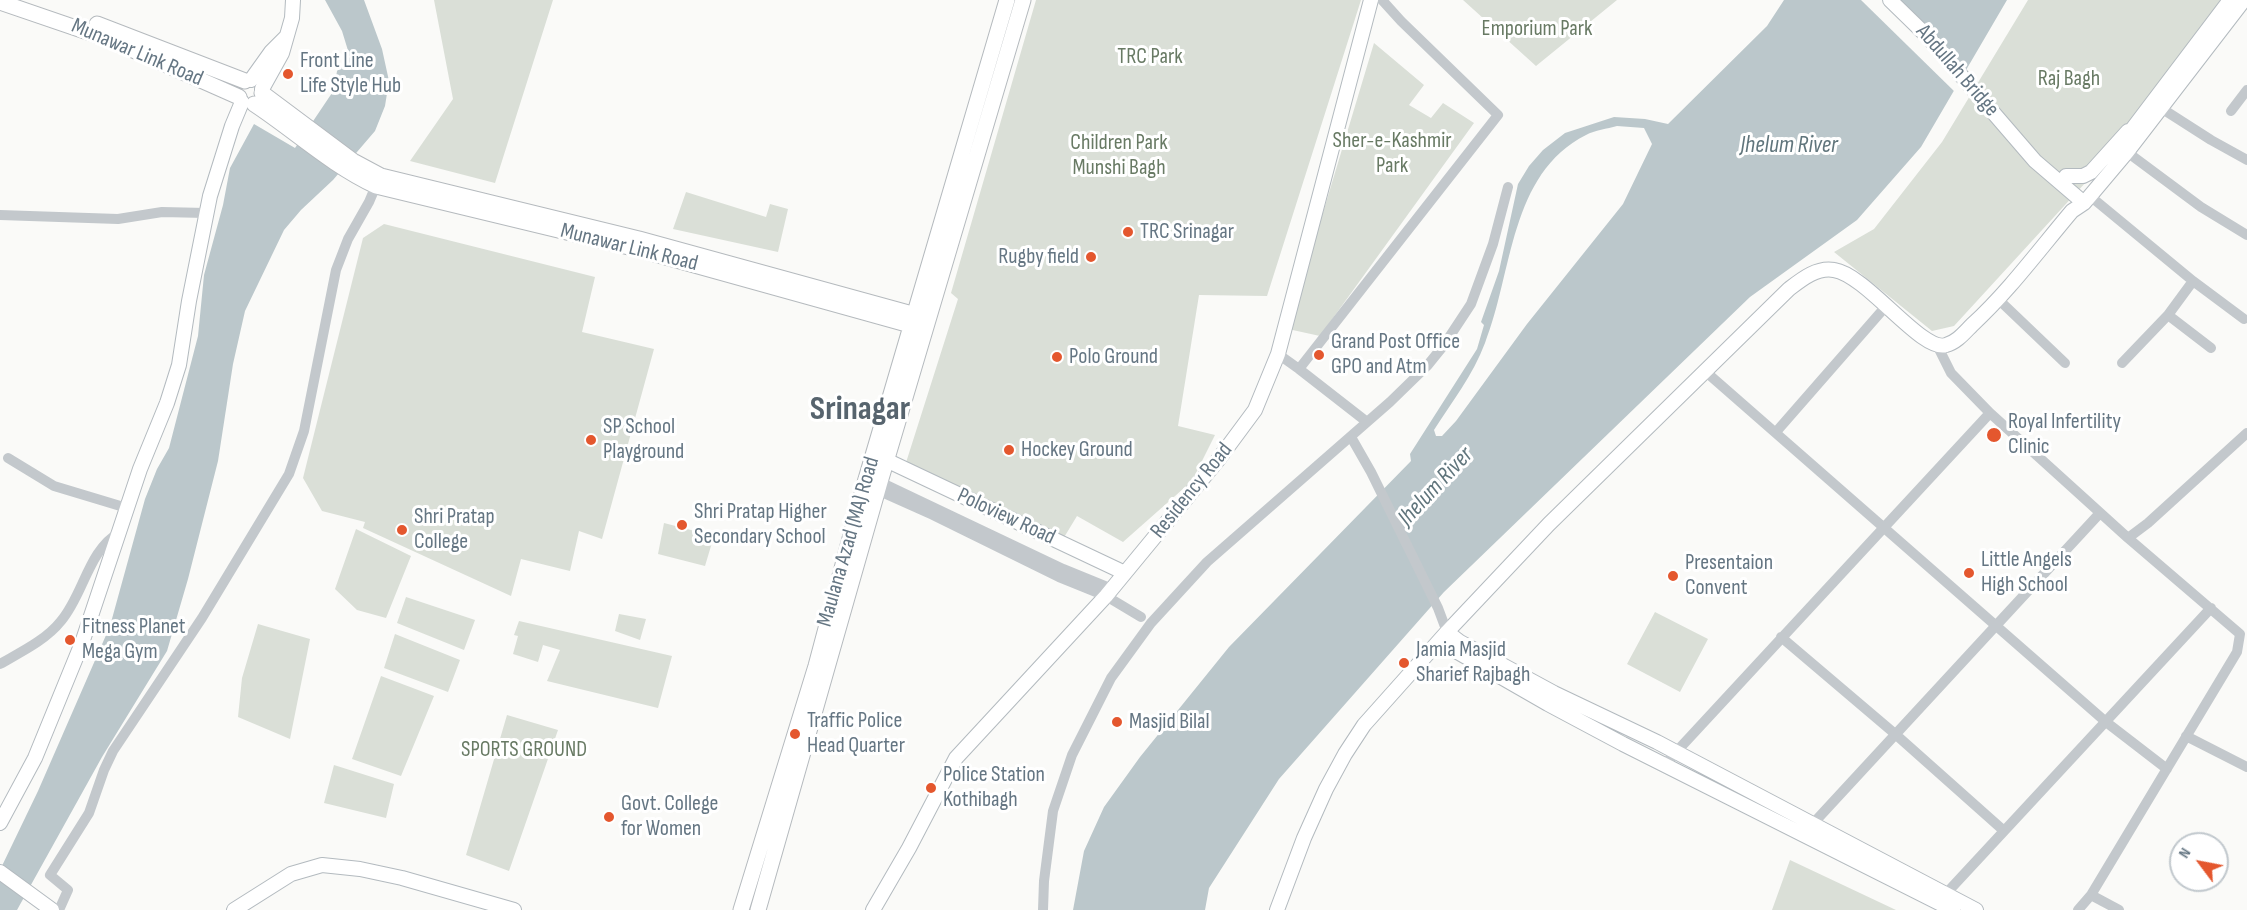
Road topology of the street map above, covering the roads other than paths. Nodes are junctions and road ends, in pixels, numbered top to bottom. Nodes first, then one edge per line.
1 (26, 0) edge
2 (293, 0) edge
3 (1007, 0) edge
4 (1023, 0) edge
5 (1371, 0) edge
6 (1382, 0) edge
7 (1890, 0) edge
8 (2230, 0) edge
9 (2244, 0) edge
10 (0, 2) edge
11 (2247, 90) edge
12 (251, 94) junction
13 (2161, 108) junction
14 (2231, 111) dead end
15 (2135, 126) junction
16 (2025, 148) junction
17 (2127, 152) junction
18 (2247, 160) edge
19 (2066, 176) junction
20 (378, 181) junction
21 (1508, 187) dead end
22 (2084, 197) junction
23 (206, 213) junction
24 (0, 215) edge
25 (2247, 235) edge
26 (2193, 281) junction
27 (1998, 300) junction
28 (1887, 305) junction
29 (2168, 315) junction
30 (2244, 319) dead end
31 (921, 322) junction
32 (1937, 345) junction
33 (2211, 348) dead end
34 (1278, 354) junction
35 (2066, 363) dead end
36 (2122, 363) dead end
37 (1299, 369) junction
38 (1706, 372) junction
39 (1990, 413) junction
40 (1367, 422) junction
41 (1776, 432) junction
42 (2247, 434) edge
43 (1351, 437) junction
44 (8, 458) dead end
45 (886, 460) junction
46 (878, 486) junction
47 (127, 508) junction
48 (2100, 513) junction
49 (1884, 527) junction
50 (120, 532) junction
51 (2128, 538) junction
52 (1125, 573) junction
53 (1109, 593) junction
54 (2211, 608) junction
55 (1146, 620) junction
56 (1995, 625) junction
57 (1444, 637) junction
58 (1781, 637) junction
59 (0, 664) edge
60 (1500, 670) junction
61 (2106, 722) junction
62 (1894, 733) junction
63 (2186, 736) junction
64 (1674, 752) junction
65 (1665, 764) junction
66 (2247, 767) edge
67 (2167, 768) junction
68 (0, 823) edge
69 (1808, 829) junction
70 (2003, 830) junction
71 (0, 872) edge
72 (1942, 898) junction
73 (2087, 902) edge
74 (52, 910) edge
75 (59, 910) edge
76 (234, 910) edge
77 (514, 910) edge
78 (741, 910) edge
79 (758, 910) edge
80 (873, 910) edge
81 (1043, 910) edge
82 (1277, 910) edge
83 (1953, 910) edge
84 (1976, 910) edge
85 (2078, 910) edge
86 (2120, 910) edge

1 - 12 main road, Munawar Link Road
2 - 12 main road
3 - 31 main road, Maulana Azad (MA) Road
4 - 31 main road, Maulana Azad (MA) Road
5 - 34 main road, Residency Road
6 - 37 street
7 - 16 main road, Abdullah Bridge
8 - 15 main road
9 - 13 main road
10 - 12 main road, Munawar Link Road
11 - 14 street
12 - 20 main road, Munawar Link Road
12 - 23 main road
13 - 17 main road
13 - 18 street
15 - 19 main road
15 - 22 main road
16 - 19 main road
16 - 22 main road, Abdullah Bridge
17 - 22 main road
17 - 25 street
19 - 22 main road
20 - 31 main road, Munawar Link Road
20 - 75 street
21 - 40 street
22 - 26 street
22 - 27 main road
23 - 24 street
23 - 47 main road
26 - 29 street
26 - 30 street
27 - 32 main road
27 - 35 street
28 - 32 main road
28 - 38 main road
28 - 41 street
29 - 33 street
29 - 36 street
31 - 45 main road, Maulana Azad (MA) Road
31 - 78 main road, Maulana Azad (MA) Road
32 - 39 street
34 - 37 street
34 - 52 main road, Residency Road
37 - 40 street
38 - 41 street
38 - 57 main road
39 - 48 street
39 - 49 street
40 - 43 street
41 - 49 street
42 - 51 street
43 - 55 street
43 - 57 street
44 - 47 street
45 - 46 main road, Maulana Azad (MA) Road
45 - 52 main road, Poloview Road
46 - 53 street
46 - 79 main road, Maulana Azad (MA) Road
47 - 50 main road
48 - 51 street
48 - 56 street
49 - 56 street
49 - 58 street
50 - 59 street
50 - 68 main road
51 - 54 street
52 - 53 main road, Residency Road
53 - 55 street
53 - 80 main road, Residency Road
54 - 61 street
54 - 63 street
55 - 81 street
56 - 61 street
56 - 62 street
57 - 60 main road
57 - 82 main road
58 - 62 street
58 - 64 street
60 - 64 main road
60 - 65 main road
61 - 67 street
61 - 70 street
62 - 69 street
62 - 70 street
63 - 66 street
63 - 67 street
64 - 65 street
64 - 69 main road
65 - 69 main road
67 - 73 street
69 - 72 main road
70 - 72 street
71 - 74 main road
72 - 83 main road
72 - 84 main road
73 - 85 street
73 - 86 street
76 - 77 main road

